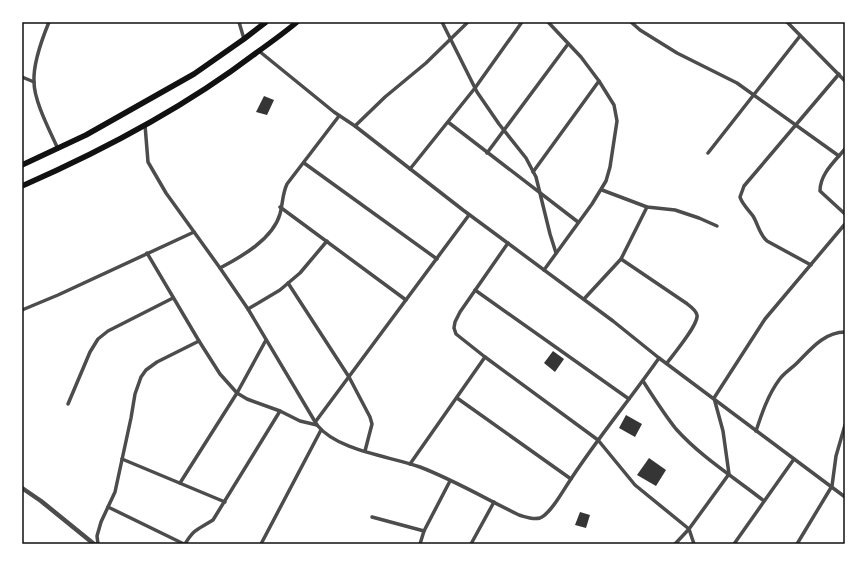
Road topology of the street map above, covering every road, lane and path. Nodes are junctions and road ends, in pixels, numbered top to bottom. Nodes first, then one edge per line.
1 (49, 22) edge
2 (239, 22) edge
3 (266, 22) edge
4 (297, 22) edge
5 (442, 22) edge
6 (468, 22) edge
7 (522, 22) edge
8 (548, 22) edge
9 (631, 22) edge
10 (787, 22) edge
11 (800, 36) junction
12 (244, 39) junction
13 (451, 40) junction
14 (568, 44) junction
15 (259, 51) junction
16 (838, 74) junction
17 (22, 77) edge
18 (600, 81) junction
19 (845, 81) edge
20 (34, 82) junction
21 (475, 88) junction
22 (753, 94) junction
23 (339, 116) junction
24 (448, 122) junction
25 (796, 124) junction
26 (145, 125) junction
27 (355, 126) junction
28 (504, 130) junction
29 (58, 149) junction
30 (845, 149) edge
31 (487, 153) junction
32 (708, 153) dead end
33 (839, 156) junction
34 (304, 163) junction
35 (22, 165) edge
36 (410, 169) junction
37 (533, 172) junction
38 (22, 186) edge
39 (602, 190) junction
40 (540, 191) junction
41 (280, 207) junction
42 (647, 207) junction
43 (845, 214) edge
44 (469, 215) junction
45 (578, 222) junction
46 (845, 224) edge
47 (716, 226) dead end
48 (194, 232) junction
49 (327, 241) junction
50 (508, 243) junction
51 (147, 253) junction
52 (556, 253) junction
53 (436, 259) junction
54 (621, 259) junction
55 (811, 265) junction
56 (220, 268) junction
57 (544, 270) junction
58 (288, 284) junction
59 (475, 290) junction
60 (173, 298) junction
61 (584, 299) junction
62 (406, 300) junction
63 (248, 309) junction
64 (22, 310) edge
65 (844, 332) edge
66 (266, 340) junction
67 (198, 341) junction
68 (485, 358) junction
69 (659, 358) junction
70 (667, 363) junction
71 (349, 377) junction
72 (643, 381) junction
73 (237, 393) junction
74 (457, 398) junction
75 (714, 398) junction
76 (629, 399) junction
77 (68, 404) dead end
78 (280, 411) junction
79 (316, 423) junction
80 (845, 425) edge
81 (321, 430) junction
82 (756, 431) junction
83 (598, 440) junction
84 (365, 451) junction
85 (122, 459) junction
86 (794, 459) junction
87 (410, 464) junction
88 (729, 474) junction
89 (571, 479) junction
90 (450, 481) junction
91 (180, 483) junction
92 (832, 486) junction
93 (22, 488) edge
94 (845, 497) edge
95 (764, 501) junction
96 (225, 502) junction
97 (494, 502) junction
98 (108, 507) junction
99 (372, 517) dead end
100 (689, 530) junction
101 (424, 531) junction
102 (94, 544) edge
103 (98, 544) edge
104 (184, 544) edge
105 (261, 544) edge
106 (420, 544) edge
107 (471, 544) edge
108 (675, 544) edge
109 (694, 544) edge
110 (734, 544) edge
111 (797, 544) edge

1 - 20 street
2 - 12 street
3 - 12 main road
4 - 15 main road
5 - 13 street
6 - 13 street
7 - 21 street
8 - 14 street
9 - 22 street
10 - 11 street
11 - 16 street
11 - 22 street
12 - 29 main road
13 - 21 street
13 - 27 street
14 - 18 street
14 - 28 street
15 - 23 street
15 - 26 main road
16 - 19 street
16 - 25 street
17 - 20 street
18 - 37 street
18 - 39 street
20 - 29 street
21 - 24 street
21 - 28 street
22 - 25 street
22 - 32 street
23 - 27 street
23 - 34 street
24 - 31 street
24 - 36 street
25 - 33 street
25 - 55 street
26 - 38 main road
26 - 48 street
27 - 36 street
28 - 31 street
28 - 37 street
29 - 35 main road
30 - 33 street
31 - 40 street
33 - 43 street
34 - 41 street
34 - 53 street
36 - 44 street
37 - 40 street
39 - 42 street
39 - 45 street
40 - 45 street
40 - 52 street
41 - 49 street
41 - 56 street
42 - 47 street
42 - 54 street
44 - 50 street
44 - 53 street
45 - 52 street
46 - 55 street
48 - 51 street
48 - 56 street
49 - 58 street
49 - 62 street
50 - 57 street
50 - 59 street
51 - 60 street
51 - 64 street
52 - 57 street
53 - 62 street
54 - 61 street
54 - 70 street
55 - 75 street
56 - 63 street
57 - 61 street
58 - 63 street
58 - 71 street
59 - 68 street
59 - 76 street
60 - 67 street
60 - 77 street
61 - 69 street
62 - 71 street
63 - 66 street
65 - 82 street
66 - 73 street
66 - 79 street
67 - 73 street
67 - 85 street
68 - 74 street
68 - 83 street
69 - 70 street
69 - 72 street
70 - 75 street
71 - 79 street
71 - 84 street
72 - 76 street
72 - 88 street
73 - 78 street
73 - 91 street
74 - 87 street
74 - 89 street
75 - 82 street
75 - 88 street
76 - 83 street
78 - 79 street
78 - 96 street
79 - 81 street
80 - 92 street
81 - 84 street
81 - 105 street
82 - 86 street
83 - 89 street
83 - 100 street
84 - 87 street
85 - 91 street
85 - 98 street
86 - 92 street
86 - 95 street
87 - 90 street
88 - 95 street
88 - 100 street
89 - 97 street
90 - 97 street
90 - 101 street
91 - 96 street
92 - 94 street
92 - 111 street
93 - 102 street
95 - 110 street
96 - 104 street
97 - 107 street
98 - 103 street
98 - 104 street
99 - 101 street
100 - 108 street
100 - 109 street
101 - 106 street

